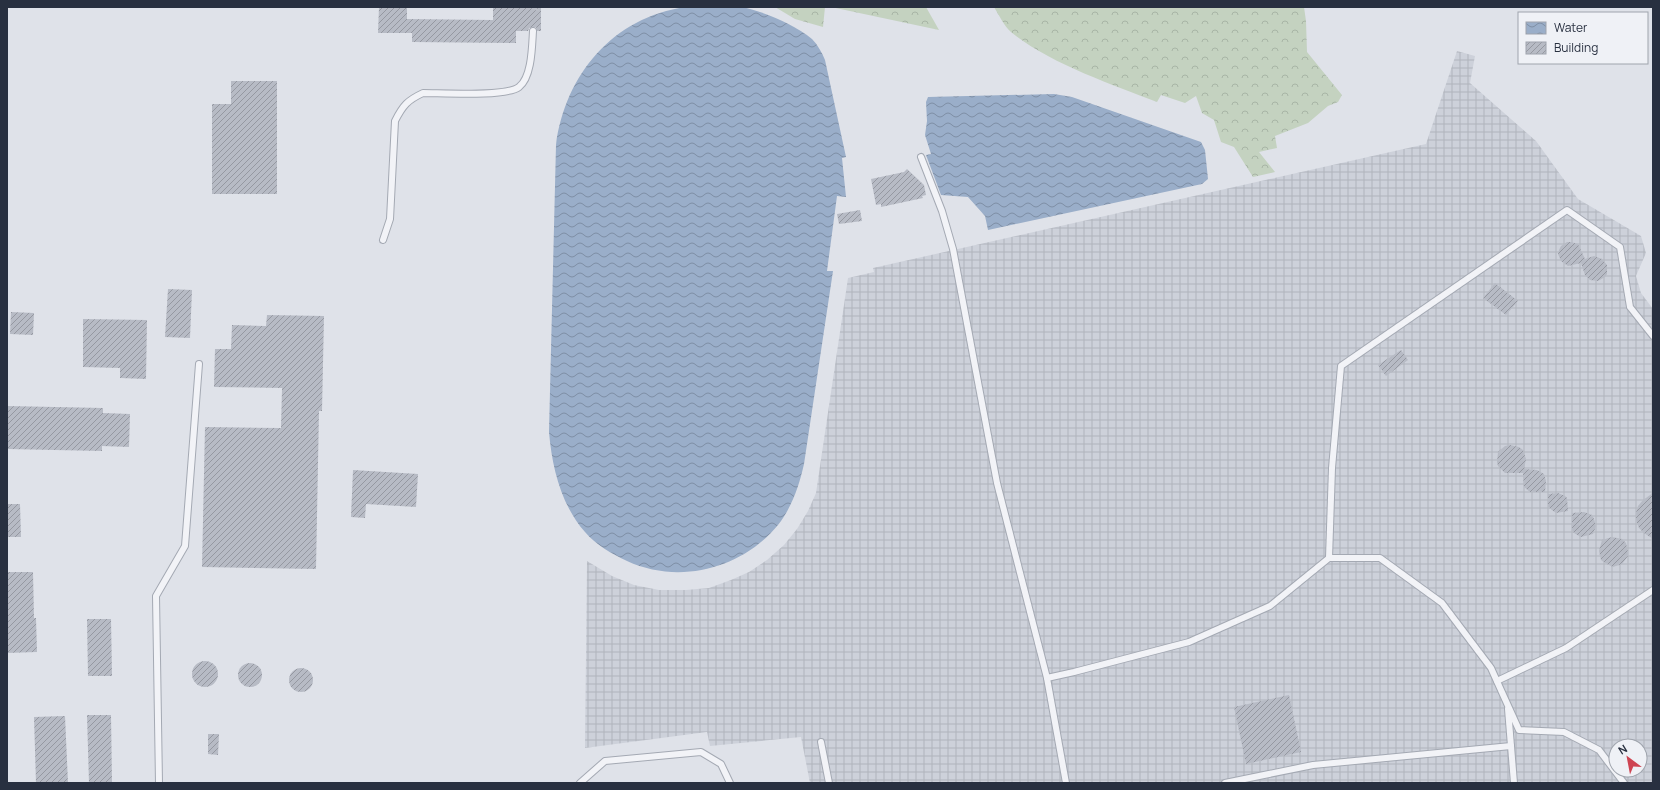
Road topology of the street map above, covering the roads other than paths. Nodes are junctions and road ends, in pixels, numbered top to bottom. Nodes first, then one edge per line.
1 (533, 31) dead end
2 (921, 157) dead end
3 (383, 240) dead end
4 (1653, 336) edge
5 (199, 364) dead end
6 (1329, 558) junction
7 (1653, 590) edge
8 (1047, 678) junction
9 (1497, 681) junction
10 (1508, 704) junction
11 (821, 742) dead end
12 (1511, 746) junction
13 (159, 783) edge
14 (580, 783) edge
15 (730, 783) edge
16 (829, 783) edge
17 (1066, 783) edge
18 (1225, 783) edge
19 (1514, 783) edge
20 (1624, 783) edge

1 - 3 lane
2 - 8 lane
4 - 6 lane
5 - 13 lane
6 - 8 lane
6 - 9 lane
7 - 9 lane
8 - 17 lane
9 - 10 lane
10 - 12 lane
10 - 20 lane
11 - 16 lane
12 - 18 lane
12 - 19 lane
14 - 15 lane

